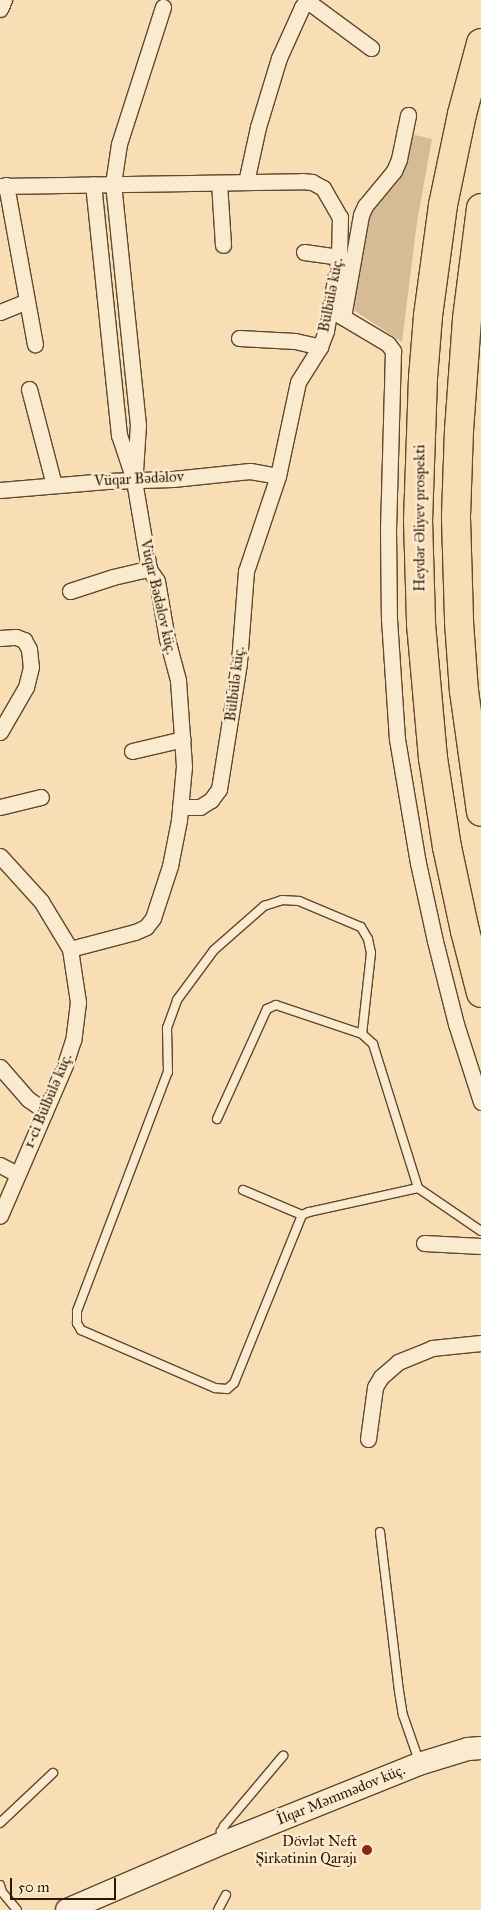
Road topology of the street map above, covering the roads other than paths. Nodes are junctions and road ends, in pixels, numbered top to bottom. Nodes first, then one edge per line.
1 (4, 0) edge
2 (163, 8) dead end
3 (0, 9) edge
4 (481, 43) edge
5 (371, 48) dead end
6 (408, 116) dead end
7 (246, 182) junction
8 (219, 183) junction
9 (93, 184) junction
10 (113, 184) junction
11 (3, 185) edge
12 (481, 208) edge
13 (223, 246) dead end
14 (304, 252) dead end
15 (339, 257) junction
16 (27, 300) junction
17 (125, 305) junction
18 (106, 307) junction
19 (0, 312) edge
20 (337, 314) junction
21 (240, 338) dead end
22 (35, 344) dead end
23 (320, 347) junction
24 (29, 389) dead end
25 (278, 476) junction
26 (134, 480) junction
27 (54, 485) junction
28 (0, 490) edge
29 (149, 569) junction
30 (70, 592) dead end
31 (0, 638) edge
32 (0, 732) edge
33 (183, 739) junction
34 (132, 751) dead end
35 (41, 798) dead end
36 (0, 807) edge
37 (180, 807) junction
38 (481, 812) edge
39 (0, 856) edge
40 (70, 949) junction
41 (481, 993) edge
42 (362, 1034) junction
43 (0, 1067) edge
44 (481, 1102) edge
45 (45, 1111) junction
46 (217, 1119) dead end
47 (0, 1165) edge
48 (16, 1174) junction
49 (418, 1188) junction
50 (243, 1190) dead end
51 (302, 1215) junction
52 (0, 1216) edge
53 (481, 1231) edge
54 (424, 1243) dead end
55 (481, 1246) edge
56 (481, 1343) edge
57 (368, 1438) dead end
58 (380, 1532) dead end
59 (481, 1748) edge
60 (283, 1756) dead end
61 (419, 1764) junction
62 (53, 1773) dead end
63 (0, 1823) edge
64 (225, 1842) junction
65 (0, 1885) edge
66 (226, 1895) dead end
67 (98, 1904) edge
68 (17, 1910) edge
69 (67, 1910) edge
70 (218, 1910) edge

1 - 3 street
2 - 10 street
4 - 41 highway, Heydər Əliyev prospekti
5 - 7 street
6 - 20 street
7 - 8 street, Bülbülə küç.
7 - 15 street, Bülbülə küç.
8 - 10 street, Bülbülə küç.
8 - 13 street
9 - 10 street, Bülbülə küç.
9 - 11 street, Bülbülə küç.
9 - 18 street, Vüqar Bədəlov küç.
10 - 17 street
11 - 16 street
12 - 38 highway
14 - 15 street
15 - 20 street, Bülbülə küç.
16 - 19 street
16 - 22 street
17 - 18 lane
17 - 26 street
18 - 26 street, Vüqar Bədəlov küç.
20 - 23 street, Bülbülə küç.
20 - 44 street
21 - 23 street
23 - 25 street, Bülbülə küç.
24 - 27 street
25 - 26 street, Vüqar Bədəlov
25 - 37 street, Bülbülə küç.
26 - 27 street, Vüqar Bədəlov
26 - 29 street, Vüqar Bədəlov küç.
27 - 28 street, Vüqar Bədəlov
29 - 30 street
29 - 33 street, Vüqar Bədəlov küç.
31 - 32 street
33 - 34 street
33 - 37 street, Vüqar Bədəlov küç.
35 - 36 street
37 - 40 street, Vüqar Bədəlov küç.
39 - 40 street, 1-ci Bülbülə küç.
40 - 45 street, 1-ci Bülbülə küç.
42 - 46 lane
42 - 49 lane
42 - 51 lane
43 - 45 street
45 - 48 street, 1-ci Bülbülə küç.
47 - 48 street
48 - 52 street, 1-ci Bülbülə küç.
49 - 51 lane
49 - 53 lane
50 - 51 lane
54 - 55 street
56 - 57 street
58 - 61 lane
59 - 61 street, İlqar Məmmədov küç.
60 - 64 lane
61 - 64 street, İlqar Məmmədov küç.
62 - 63 lane
64 - 67 street, İlqar Məmmədov küç.
65 - 68 lane
66 - 70 lane
67 - 69 street, İlqar Məmmədov küç.

